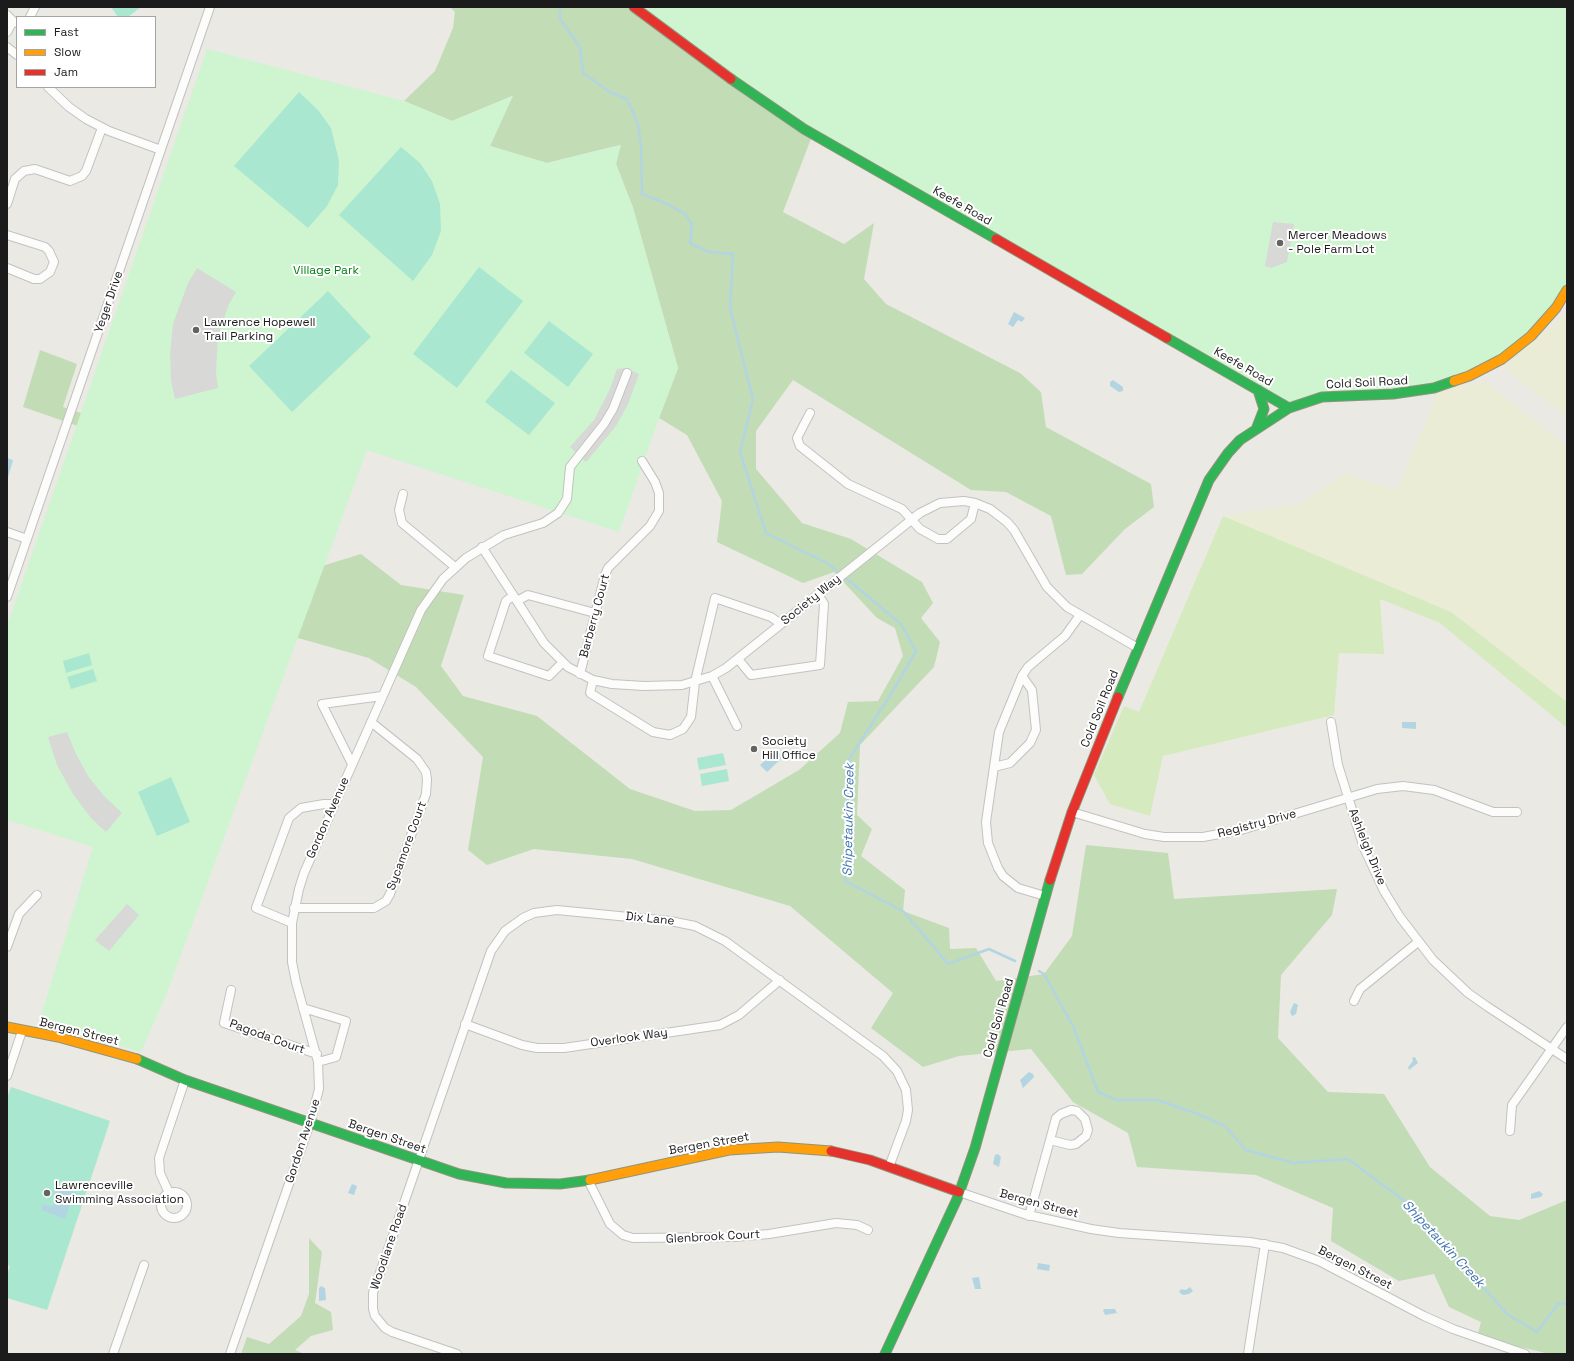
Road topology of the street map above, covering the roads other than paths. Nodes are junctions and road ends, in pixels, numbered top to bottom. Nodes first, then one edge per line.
1 (35, 7) edge
2 (210, 7) edge
3 (634, 7) edge
4 (30, 16) edge
5 (12, 20) edge
6 (7, 32) edge
7 (7, 47) edge
8 (16, 53) edge
9 (49, 88) edge
10 (102, 128) junction
11 (161, 150) junction
12 (7, 204) edge
13 (7, 235) edge
14 (7, 268) edge
15 (1567, 290) edge
16 (627, 373) dead end
17 (1258, 390) junction
18 (1289, 408) junction
19 (810, 413) dead end
20 (1256, 428) junction
21 (642, 461) dead end
22 (403, 494) dead end
23 (975, 503) junction
24 (911, 519) junction
25 (7, 532) edge
26 (27, 539) junction
27 (482, 547) junction
28 (455, 567) junction
29 (818, 594) junction
30 (7, 597) edge
31 (515, 599) junction
32 (595, 613) junction
33 (1080, 615) junction
34 (781, 624) junction
35 (1138, 648) junction
36 (738, 659) junction
37 (562, 663) junction
38 (580, 674) junction
39 (712, 676) junction
40 (1022, 676) junction
41 (593, 680) junction
42 (695, 682) junction
43 (382, 696) junction
44 (371, 722) junction
45 (1331, 722) dead end
46 (737, 726) dead end
47 (352, 764) junction
48 (994, 767) junction
49 (1348, 798) junction
50 (334, 804) junction
51 (1072, 812) junction
52 (1517, 812) dead end
53 (37, 895) dead end
54 (1045, 896) junction
55 (294, 908) junction
56 (292, 923) junction
57 (1418, 942) junction
58 (7, 947) edge
59 (780, 980) junction
60 (232, 990) dead end
61 (1354, 1001) dead end
62 (303, 1008) junction
63 (465, 1024) junction
64 (7, 1027) edge
65 (1567, 1027) edge
66 (22, 1031) junction
67 (1552, 1049) junction
68 (317, 1058) junction
69 (1567, 1059) edge
70 (7, 1076) edge
71 (185, 1080) junction
72 (310, 1123) junction
73 (1510, 1131) dead end
74 (1050, 1140) junction
75 (418, 1160) junction
76 (889, 1167) junction
77 (588, 1180) junction
78 (959, 1192) junction
79 (169, 1193) dead end
80 (1029, 1216) junction
81 (868, 1230) dead end
82 (1265, 1244) junction
83 (144, 1265) dead end
84 (113, 1354) edge
85 (230, 1354) edge
86 (456, 1354) edge
87 (885, 1354) edge
88 (1248, 1354) edge
89 (1525, 1354) edge

1 - 4 street
2 - 11 street, Yeger Drive
3 - 17 street, Keefe Road
5 - 6 street
7 - 8 street
9 - 10 street
10 - 11 street
10 - 12 street
11 - 26 street, Yeger Drive
13 - 14 street
15 - 18 street, Cold Soil Road
16 - 27 street, Gordon Avenue
17 - 18 street, Keefe Road
17 - 20 street
18 - 20 street, Cold Soil Road
19 - 24 street
20 - 35 street, Cold Soil Road
21 - 32 street, Barberry Court
22 - 28 street
23 - 24 street, Society Way
23 - 24 street
23 - 33 street, Society Way
24 - 29 street, Society Way
25 - 26 street
26 - 30 street, Yeger Drive
27 - 28 street, Gordon Avenue
27 - 31 street, Society Way
28 - 43 street, Gordon Avenue
29 - 34 street, Society Way
29 - 36 street
31 - 32 street
31 - 37 street, Society Way
31 - 37 street
32 - 38 street, Barberry Court
33 - 35 street, Society Way
33 - 40 street
34 - 36 street, Society Way
34 - 42 street
35 - 51 street, Cold Soil Road
36 - 39 street, Society Way
37 - 38 street, Society Way
38 - 41 street, Society Way
39 - 42 street, Society Way
39 - 46 street
40 - 48 street
40 - 48 street
41 - 42 street, Society Way
41 - 42 street
43 - 44 street, Gordon Avenue
43 - 47 street
44 - 47 street, Gordon Avenue
44 - 55 street, Sycamore Court
45 - 49 street, Ashleigh Drive
47 - 50 street, Gordon Avenue
48 - 54 street
49 - 51 street, Registry Drive
49 - 52 street, Registry Drive
49 - 57 street, Ashleigh Drive
50 - 55 street, Gordon Avenue
50 - 56 street
51 - 54 street, Cold Soil Road
53 - 58 street
54 - 78 street, Cold Soil Road
55 - 56 street, Gordon Avenue
56 - 62 street, Gordon Avenue
57 - 61 street
57 - 67 street, Ashleigh Drive
59 - 63 street, Overlook Way
59 - 63 street, Dix Lane
59 - 76 street, Dix Lane
60 - 68 street, Pagoda Court
62 - 68 street, Gordon Avenue
62 - 68 street
63 - 75 street, Dix Lane
64 - 66 street, Bergen Street
65 - 67 street
66 - 70 street
66 - 71 street, Bergen Street
67 - 69 street, Ashleigh Drive
67 - 73 street
68 - 72 street, Gordon Avenue
71 - 72 street, Bergen Street
71 - 79 street
72 - 75 street, Bergen Street
72 - 85 street, Gordon Avenue
74 - 74 street
74 - 80 street
75 - 77 street, Bergen Street
75 - 86 street, Woodlane Road
76 - 77 street, Bergen Street
76 - 78 street, Bergen Street
77 - 81 street, Glenbrook Court
78 - 80 street, Bergen Street
78 - 87 street, Cold Soil Road
80 - 82 street, Bergen Street
82 - 88 street
82 - 89 street, Bergen Street
83 - 84 street

